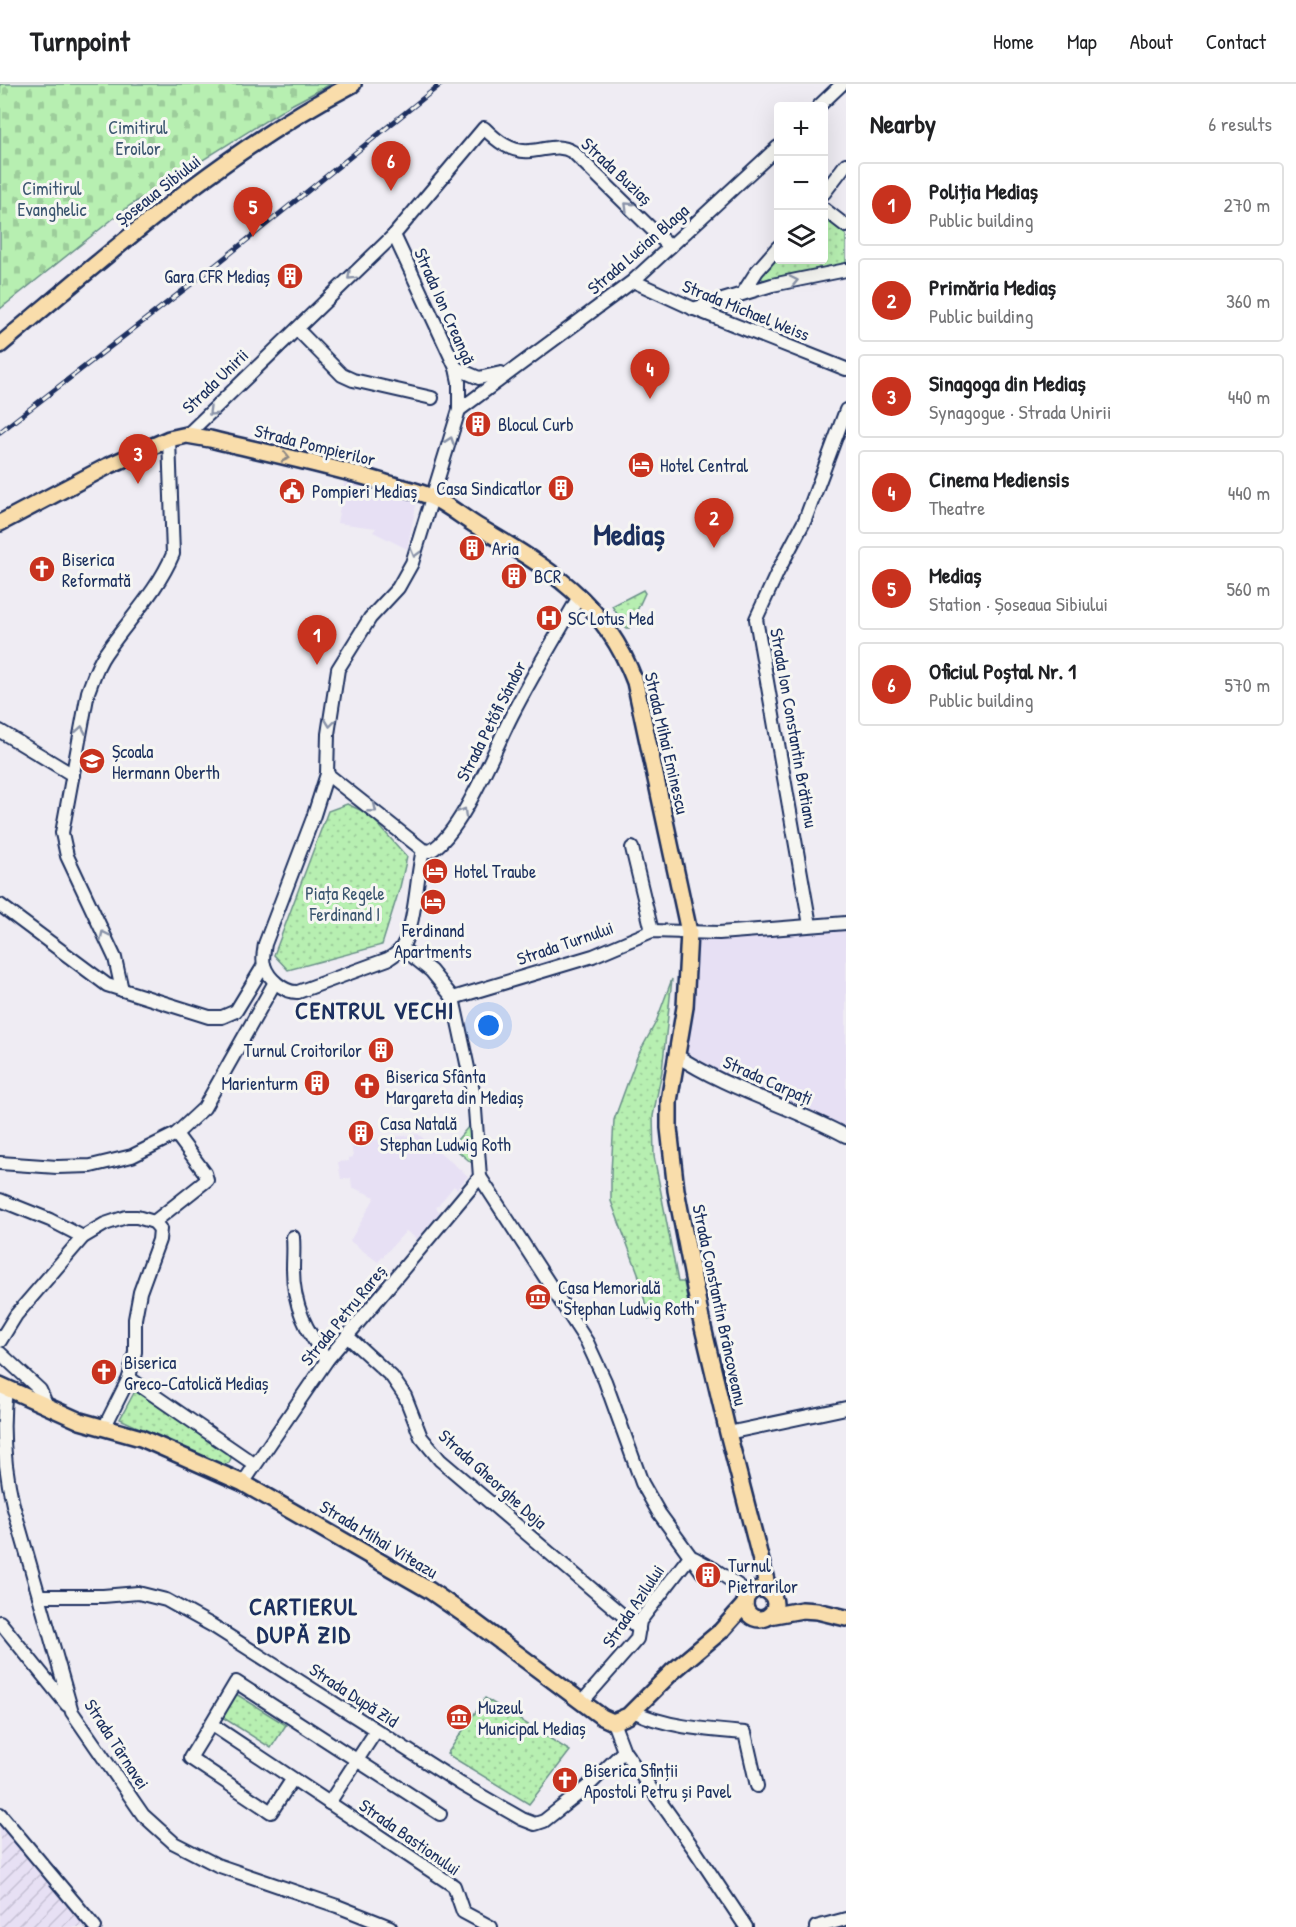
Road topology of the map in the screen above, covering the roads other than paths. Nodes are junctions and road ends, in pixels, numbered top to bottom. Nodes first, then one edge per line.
1 (352, 84) edge
2 (842, 84) edge
3 (823, 102) edge
4 (774, 151) edge
5 (846, 164) edge
6 (828, 188) edge
7 (826, 210) edge
8 (846, 226) edge
9 (394, 236) junction
10 (670, 247) junction
11 (774, 252) edge
12 (846, 270) edge
13 (633, 281) junction
14 (743, 293) junction
15 (693, 309) junction
16 (297, 329) junction
17 (0, 345) edge
18 (456, 368) junction
19 (514, 369) junction
20 (846, 369) edge
21 (432, 398) dead end
22 (459, 410) junction
23 (846, 410) edge
24 (188, 435) junction
25 (169, 439) junction
26 (431, 497) junction
27 (0, 523) edge
28 (580, 596) junction
29 (0, 731) edge
30 (327, 774) junction
31 (73, 775) junction
32 (632, 848) dead end
33 (423, 850) junction
34 (0, 905) edge
35 (846, 923) edge
36 (810, 925) junction
37 (652, 931) junction
38 (689, 932) junction
39 (402, 948) junction
40 (264, 965) junction
41 (275, 982) junction
42 (122, 990) junction
43 (453, 998) junction
44 (676, 1055) junction
45 (176, 1134) junction
46 (846, 1136) edge
47 (0, 1163) edge
48 (480, 1177) junction
49 (0, 1200) edge
50 (154, 1222) junction
51 (83, 1237) junction
52 (293, 1237) dead end
53 (347, 1336) junction
54 (0, 1341) edge
55 (0, 1353) edge
56 (327, 1360) junction
57 (129, 1378) junction
58 (2, 1388) edge
59 (48, 1408) junction
60 (846, 1408) edge
61 (104, 1428) junction
62 (728, 1433) junction
63 (254, 1464) junction
64 (243, 1483) junction
65 (690, 1557) junction
66 (702, 1572) tunnel mouth
67 (713, 1579) tunnel mouth
68 (39, 1596) junction
69 (756, 1596) junction
70 (802, 1610) junction
71 (762, 1617) junction
72 (846, 1618) edge
73 (0, 1622) edge
74 (639, 1629) junction
75 (721, 1631) junction
76 (582, 1702) junction
77 (633, 1711) junction
78 (72, 1712) junction
79 (613, 1722) junction
80 (211, 1724) junction
81 (376, 1731) junction
82 (624, 1751) junction
83 (357, 1760) junction
84 (292, 1780) junction
85 (756, 1786) dead end
86 (329, 1803) junction
87 (0, 1814) edge
88 (440, 1814) dead end
89 (846, 1919) edge
90 (739, 1925) edge
91 (94, 1927) edge
92 (390, 1927) edge
93 (491, 1927) edge
94 (816, 1927) edge

1 - 17 main road, Șoseaua Sibiului
2 - 3 street
4 - 10 street, Strada Lucian Blaga
5 - 6 street
7 - 8 street
10 -> 9 street, Strada Buziaș
9 -> 16 street, Strada Unirii
9 - 18 street, Strada Ion Creangă
10 - 13 street, Strada Lucian Blaga
11 - 14 street
14 -> 12 street
13 - 15 street, Strada Michael Weiss
13 - 19 street, Strada Lucian Blaga
14 - 15 street
15 - 20 street, Strada Michael Weiss
16 - 21 street
16 -> 24 street, Strada Unirii
18 - 19 street, Strada Lucian Blaga
18 - 22 street, Strada Ion Creangă
19 - 22 street, Strada Lucian Blaga
26 -> 22 street, Strada Ion Creangă
23 - 36 street, Strada Ion Constantin Brătianu
24 - 25 main road, Strada Unirii
24 -> 26 main road, Strada Pompierilor
25 - 27 main road, Strada Unirii
31 -> 25 street
26 - 28 main road, Strada Mihai Eminescu
26 -> 30 street, Strada Ion Creangă
33 -> 28 street, Strada Petőfi Sándor
28 - 38 main road, Strada Mihai Eminescu
29 - 31 street
30 -> 33 street
30 - 40 street
42 -> 31 street
32 - 37 street
33 - 39 street
34 - 42 street
35 - 36 street, Strada Turnului
36 - 38 street, Strada Turnului
37 - 38 street, Strada Turnului
37 - 43 street, Strada Turnului
38 - 44 main road, Strada Mihai Eminescu
39 - 41 street
39 - 43 street
40 - 41 street
40 - 42 street
41 - 45 street
43 - 48 street
44 - 46 street, Strada Carpați
44 - 62 main road, Strada Constantin Brâncoveanu
45 - 47 street
45 - 50 street
48 - 53 street, Strada Petru Rareș
48 - 65 street
49 - 51 street
50 - 51 street
50 - 57 street
51 - 54 street
52 - 56 street
53 - 56 street, Strada Petru Rareș
53 - 74 street, Strada Gheorghe Doja
55 - 59 street
56 - 63 street, Strada Petru Rareș
57 - 61 street
57 - 63 street
58 - 59 main road, Strada Mihai Viteazu
58 - 68 street, Strada Târnavei
59 - 61 main road, Strada Mihai Viteazu
60 - 62 street
61 - 64 main road, Strada Mihai Viteazu
62 - 69 main road, Strada Constantin Brâncoveanu
63 - 64 street, Strada Petru Rareș
64 - 76 main road, Strada Mihai Viteazu
65 - 66 street
65 - 69 street
65 - 74 street, Strada Azilului
67 - 69 street
68 - 78 street, Strada Târnavei
68 - 81 street, Strada După Zid
69 - 70 main road
69 - 71 main road
69 - 71 main road, Strada Constantin Brâncoveanu
69 - 75 main road
70 - 71 main road
70 - 72 main road
71 - 75 main road
73 - 78 street
74 - 76 street, Strada Azilului
75 - 77 main road
76 - 79 main road, Strada Mihai Viteazu
77 - 79 main road
77 - 85 street
78 - 92 street, Strada Târnavei
79 - 82 street
80 - 83 street, Strada Bastionului
80 - 84 street, Strada Bastionului
80 - 84 street, Strada Bastionului
81 - 82 street, Strada După Zid
81 - 83 street
82 - 90 street
83 - 86 street
83 - 88 street, Strada Bastionului
84 - 86 street, Strada Bastionului
86 - 93 street, Strada Bastionului
87 - 91 street
89 - 94 street

